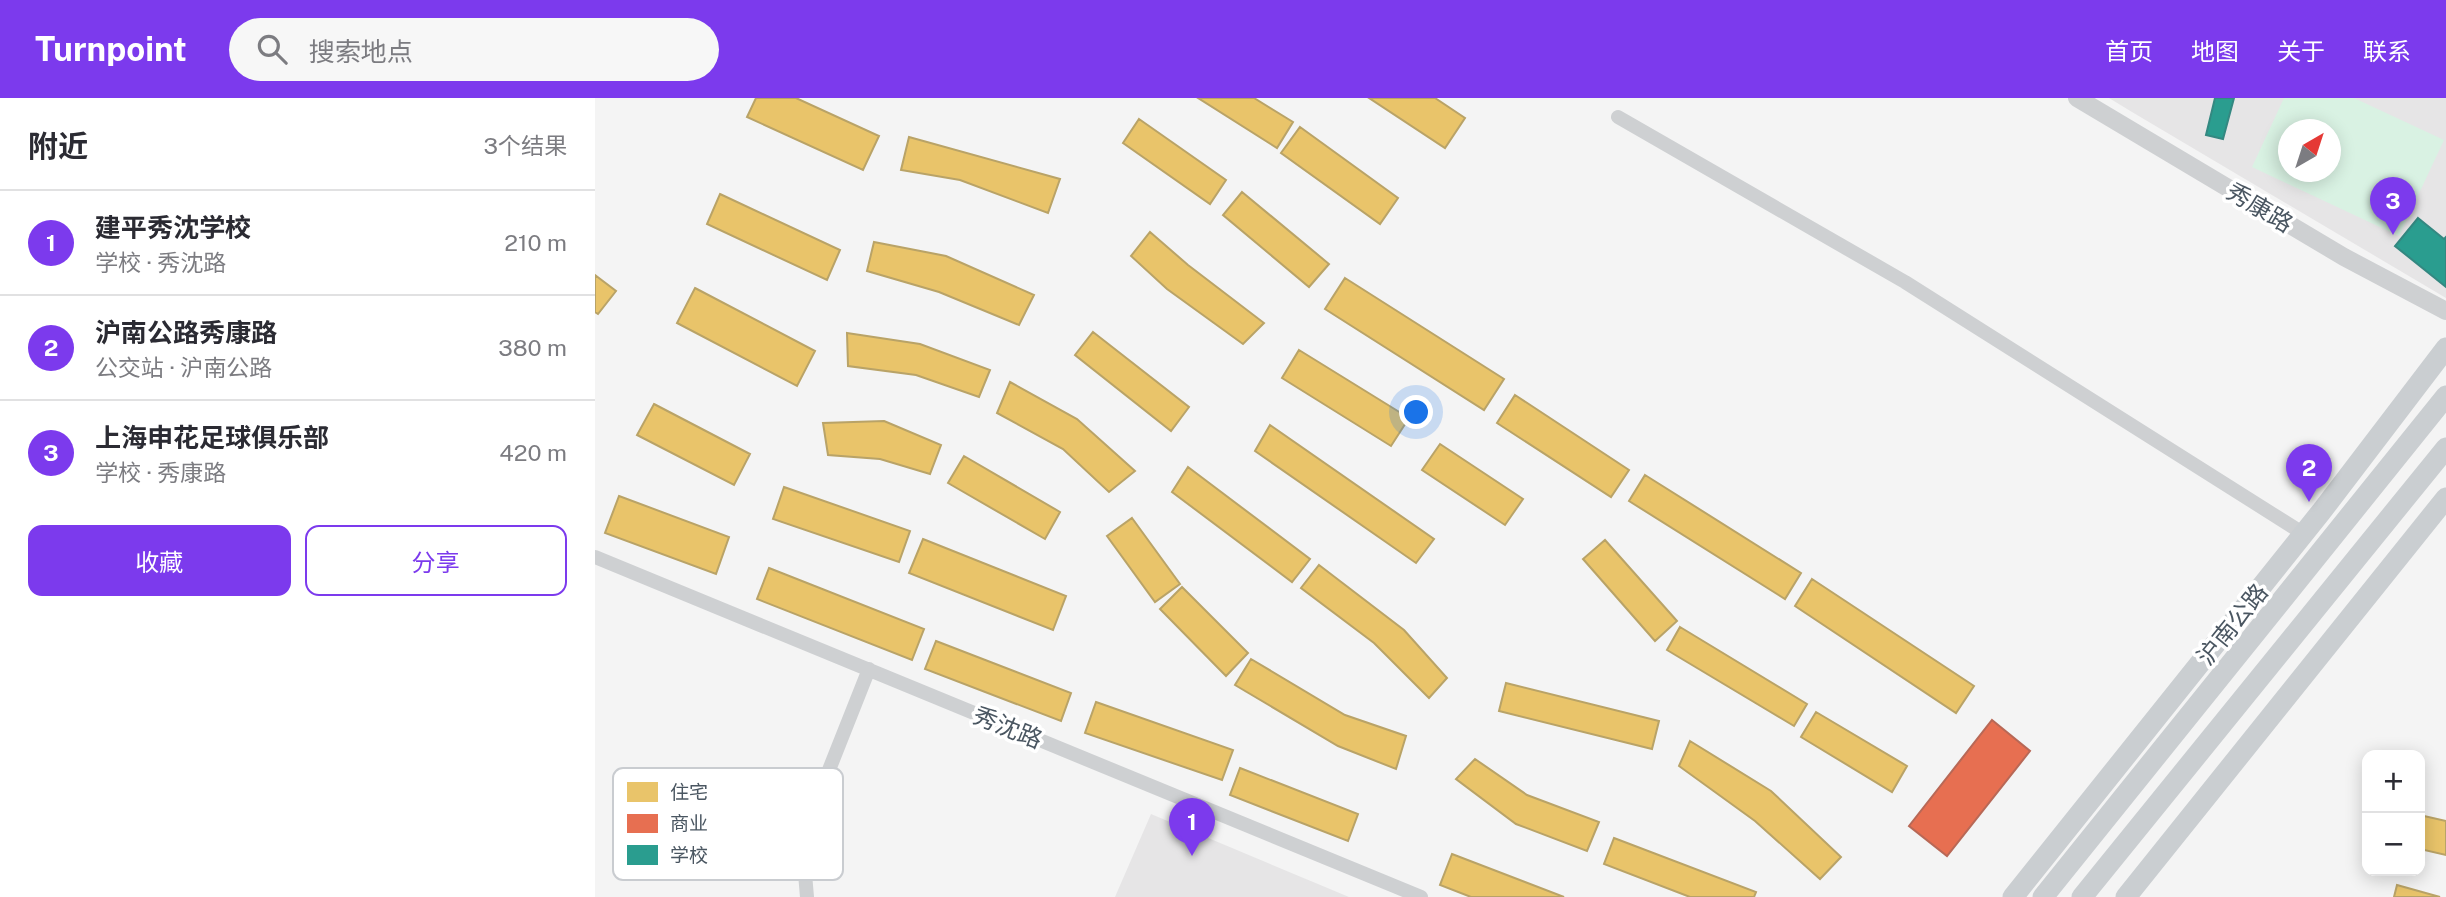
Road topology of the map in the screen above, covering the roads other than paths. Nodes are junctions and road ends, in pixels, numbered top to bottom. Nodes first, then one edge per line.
1 (2077, 98) edge
2 (1618, 117) dead end
3 (2446, 311) edge
4 (2446, 348) edge
5 (2446, 396) edge
6 (2446, 448) edge
7 (2446, 498) edge
8 (2304, 534) junction
9 (595, 557) edge
10 (869, 669) junction
11 (831, 768) edge
12 (1421, 897) edge
13 (2013, 897) edge
14 (2043, 897) edge
15 (2083, 897) edge
16 (2126, 897) edge

1 - 3 street, 秀康路
2 - 8 street
4 - 8 main road, 沪南公路
5 - 14 main road, bridge
6 - 15 main road
7 - 16 main road
8 - 13 main road, 沪南公路
9 - 10 street, 秀沈路
10 - 11 street
10 - 12 street, 秀沈路

